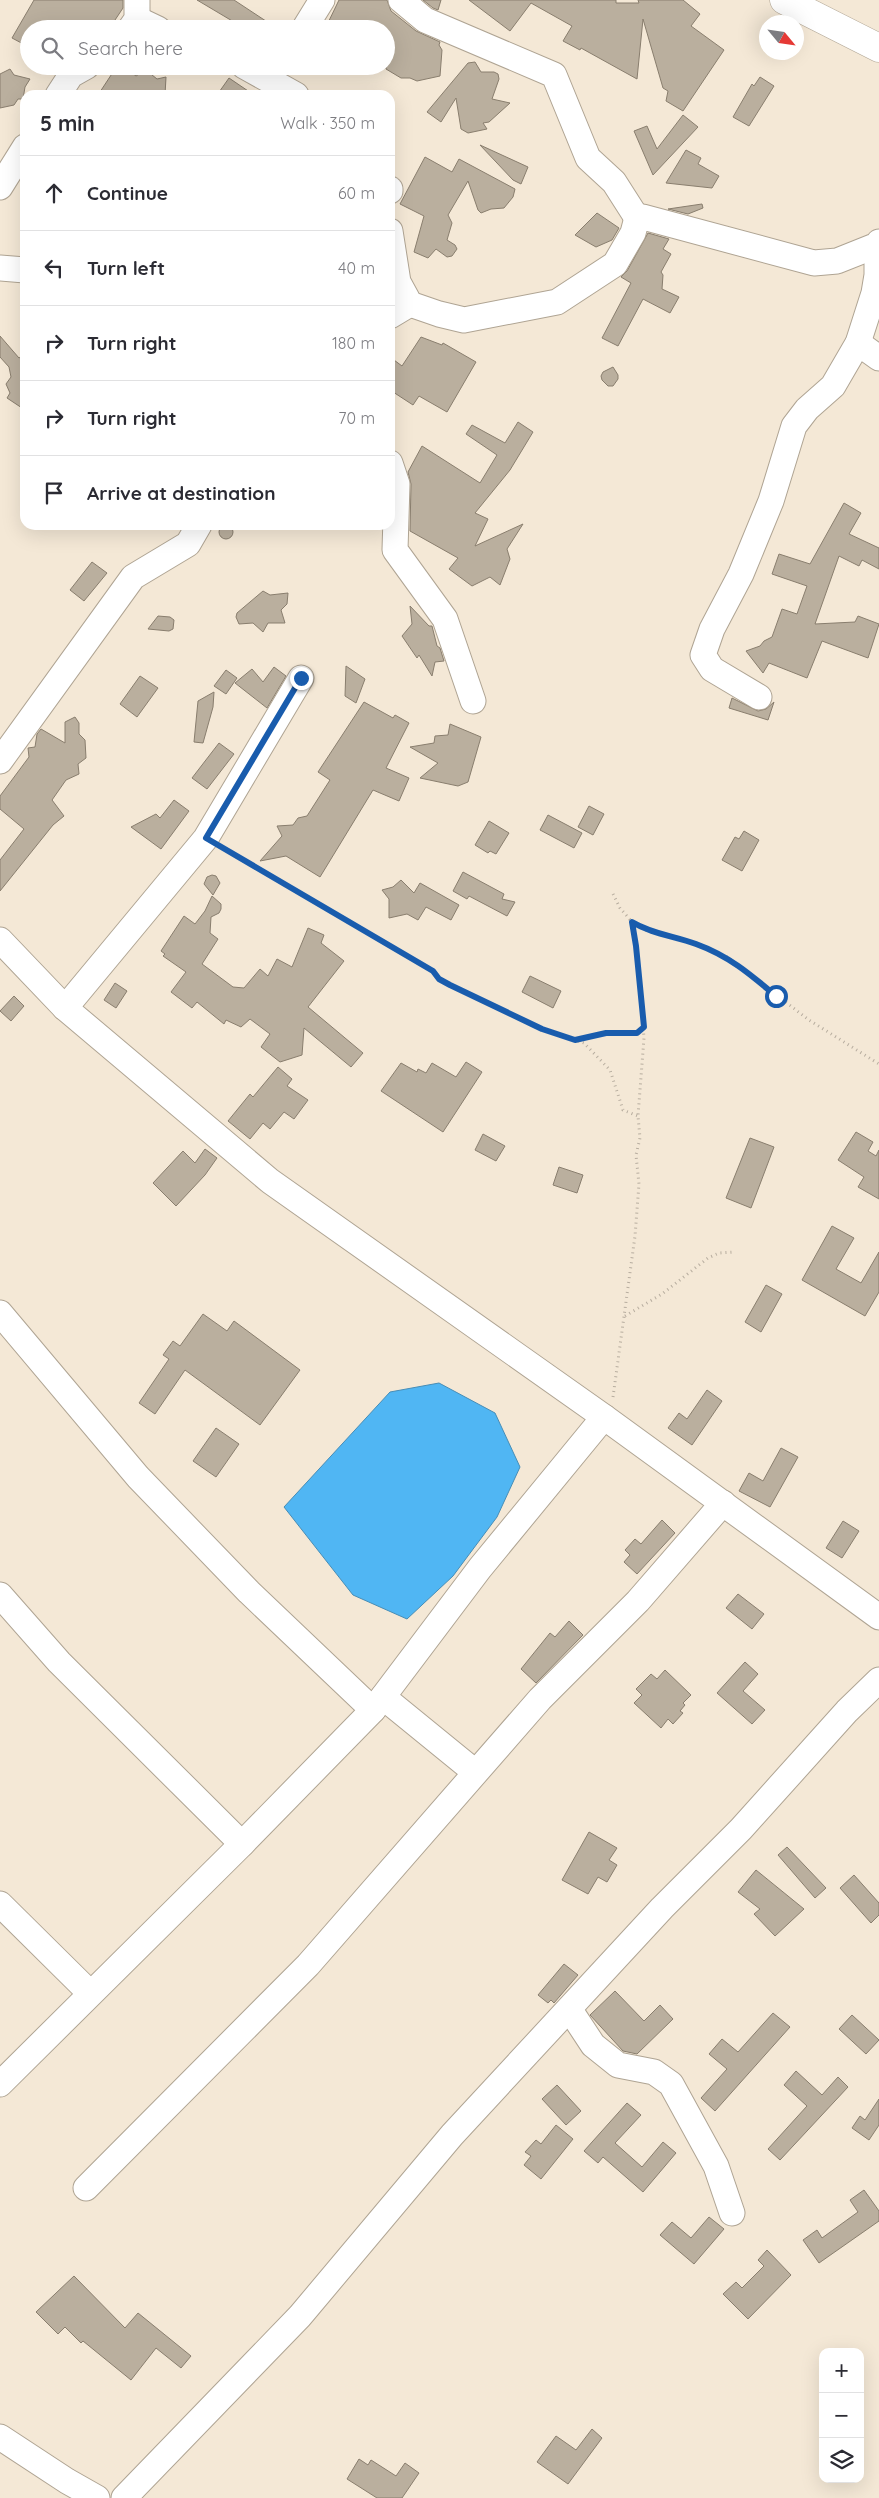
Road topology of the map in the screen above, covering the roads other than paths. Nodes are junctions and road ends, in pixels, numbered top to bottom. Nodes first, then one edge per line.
1 (322, 0) edge
2 (401, 0) edge
3 (785, 0) edge
4 (310, 20) edge
5 (879, 48) edge
6 (71, 75) edge
7 (277, 75) edge
8 (61, 90) edge
9 (291, 90) edge
10 (20, 155) edge
11 (0, 187) edge
12 (637, 218) junction
13 (878, 243) edge
14 (395, 263) edge
15 (0, 268) edge
16 (20, 270) edge
17 (400, 310) edge
18 (858, 343) junction
19 (879, 358) edge
20 (395, 481) edge
21 (196, 530) edge
22 (301, 678) dead end
23 (759, 697) dead end
24 (473, 702) dead end
25 (0, 761) edge
26 (0, 940) edge
27 (65, 1008) junction
28 (0, 1313) edge
29 (604, 1417) junction
30 (722, 1503) junction
31 (0, 1595) edge
32 (879, 1617) edge
33 (879, 1680) edge
34 (378, 1704) junction
35 (475, 1772) junction
36 (242, 1844) junction
37 (0, 1904) edge
38 (90, 1994) junction
39 (570, 2010) junction
40 (0, 2084) edge
41 (86, 2188) dead end
42 (732, 2213) dead end
43 (0, 2437) edge
44 (97, 2498) edge
45 (124, 2498) edge

1 - 4 street
2 - 12 street
3 - 5 highway
6 - 8 street
7 - 9 street
10 - 11 street
12 - 13 street
12 - 17 street
13 - 18 street
14 - 17 street
15 - 16 street
18 - 19 street
18 - 23 street
20 - 24 street
21 - 25 street
22 - 27 street
26 - 27 street
27 - 29 street
28 - 34 street
29 - 30 street
29 - 34 street
30 - 32 street
30 - 35 street
31 - 36 street
33 - 39 street
34 - 35 street
34 - 36 street
35 - 41 street
36 - 38 street
37 - 38 street
38 - 40 street
39 - 42 street
39 - 45 street
43 - 44 street

